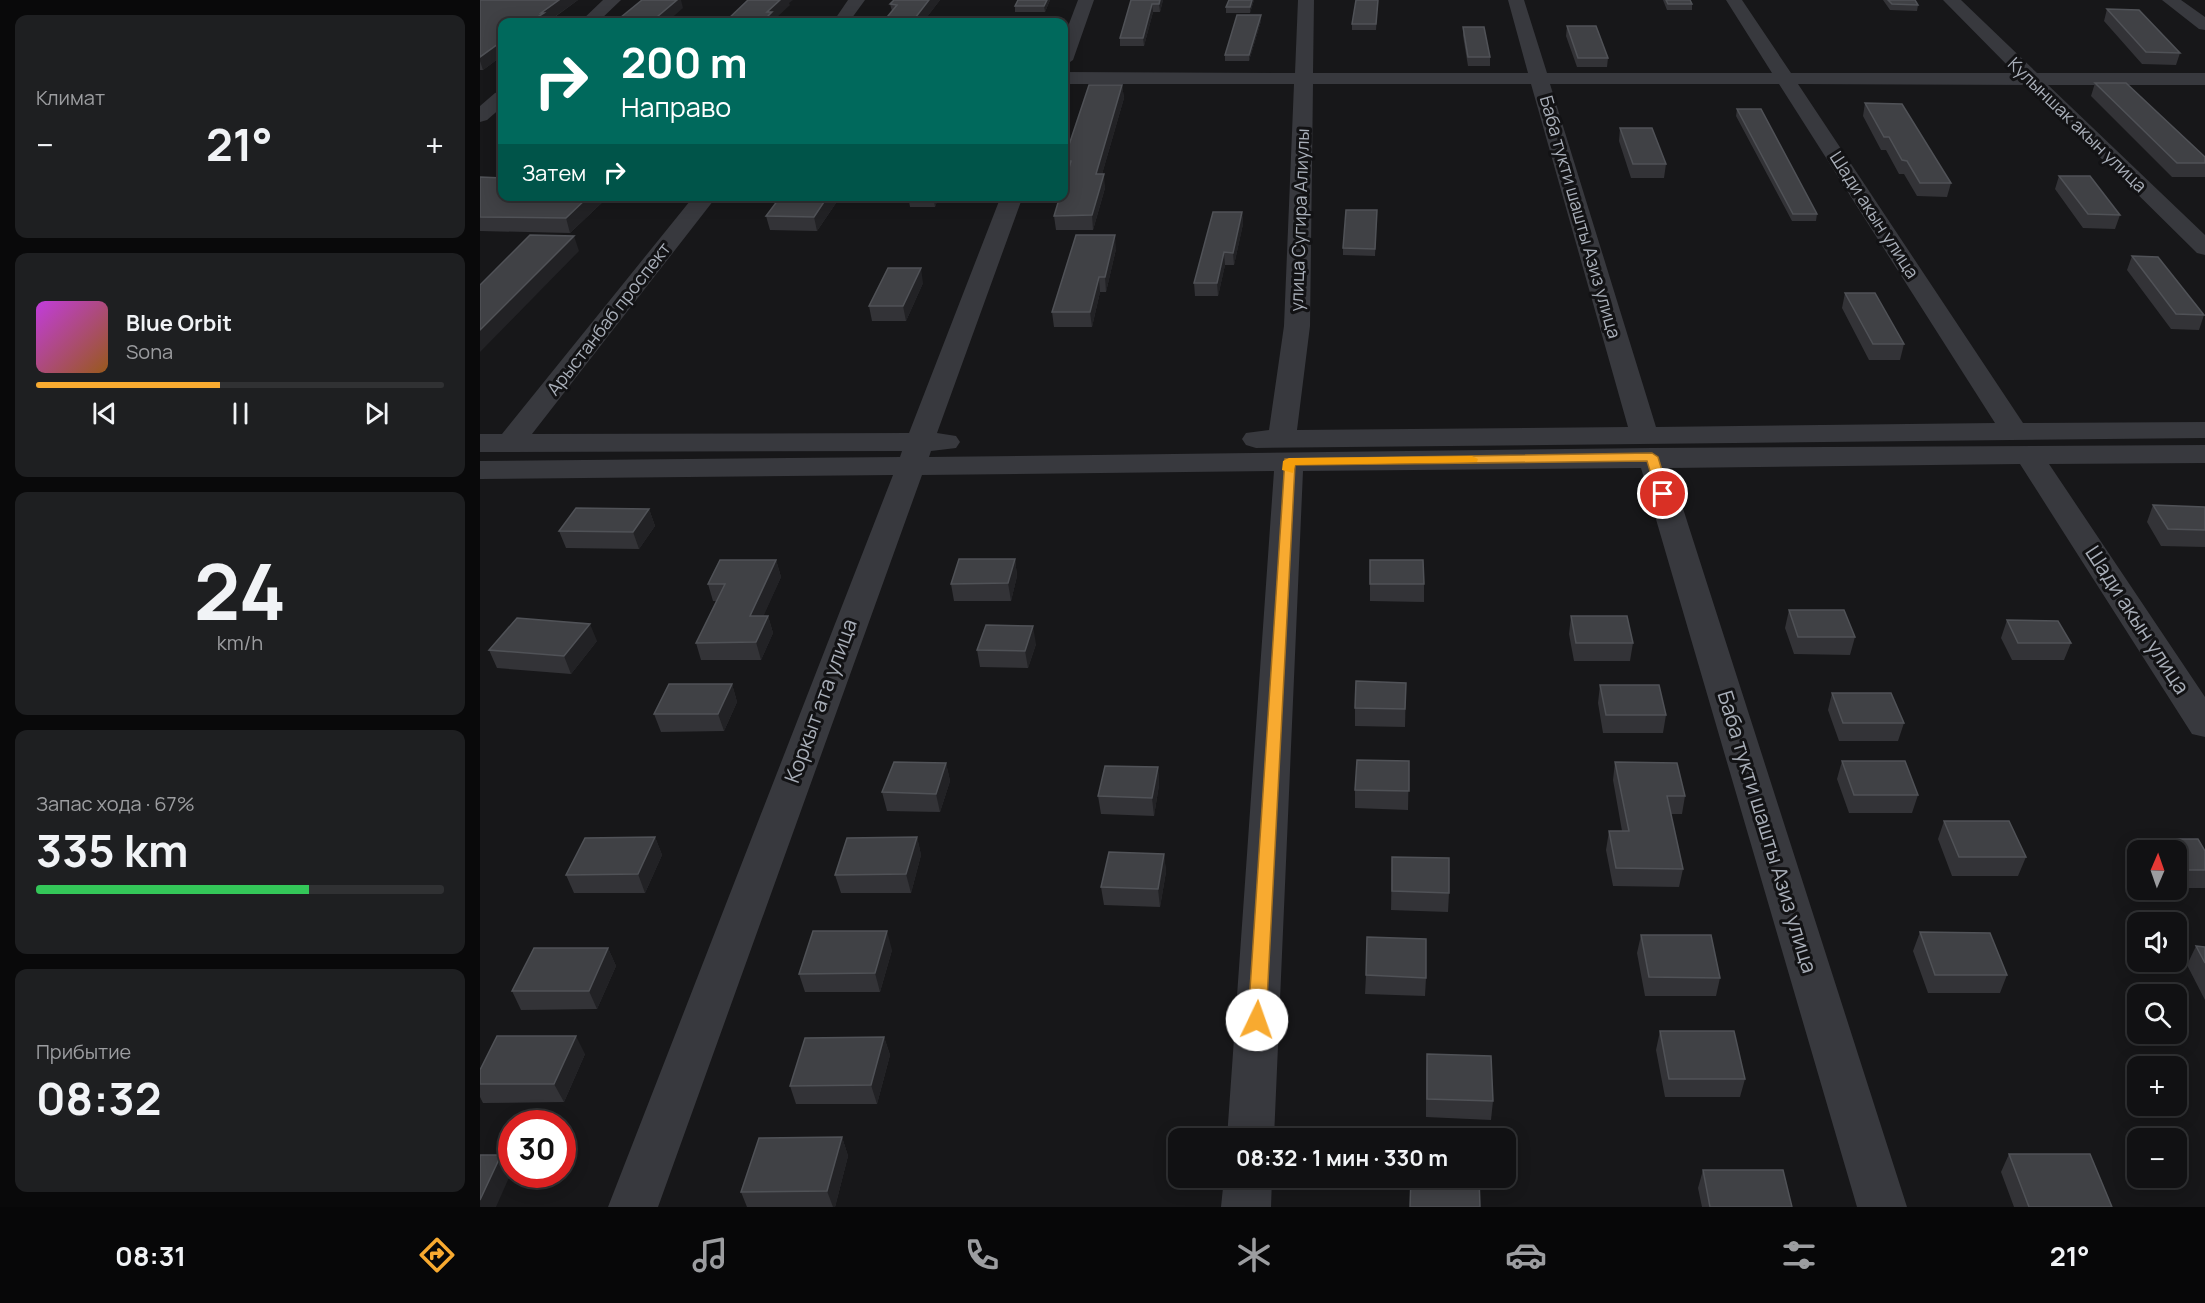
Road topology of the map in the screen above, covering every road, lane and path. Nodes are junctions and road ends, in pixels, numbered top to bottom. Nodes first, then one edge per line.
1 (614, 0) edge
2 (857, 0) edge
3 (1086, 0) edge
4 (1306, 0) edge
5 (1516, 0) edge
6 (1734, 0) edge
7 (1951, 0) edge
8 (2170, 0) edge
9 (593, 18) edge
10 (844, 18) edge
11 (2205, 25) edge
12 (1068, 49) edge
13 (1304, 77) junction
14 (1539, 77) junction
15 (1068, 78) edge
16 (2029, 78) junction
17 (2205, 79) edge
18 (1786, 80) junction
19 (498, 88) edge
20 (480, 116) edge
21 (702, 201) edge
22 (1010, 201) edge
23 (2205, 248) edge
24 (2205, 430) edge
25 (511, 442) junction
26 (480, 443) edge
27 (2021, 443) junction
28 (1648, 445) junction
29 (1285, 450) junction
30 (915, 454) junction
31 (2205, 454) edge
32 (484, 475) edge
33 (2205, 725) edge
34 (1251, 1128) edge
35 (1247, 1188) edge
36 (633, 1207) edge
37 (1246, 1207) edge
38 (1882, 1207) edge

1 - 9 street
2 - 10 street
3 - 12 street
4 - 13 street, улица Сугира Алиулы
5 - 14 street, Баба тукти шашты Азиз улица
6 - 18 street, Шади акын улица
7 - 16 street, Кулыншак акын улица
8 - 11 street
13 - 14 street
13 - 15 street
13 - 29 street, улица Сугира Алиулы
14 - 18 street
14 - 28 street, Баба тукти шашты Азиз улица
16 - 17 street
16 - 18 street
16 - 23 street, Кулыншак акын улица
18 - 27 street, Шади акын улица
19 - 20 street
21 - 25 street, Арыстанбаб проспект
22 - 30 street, Коркыт ата улица
24 - 27 street
25 - 26 street
25 - 30 street
27 - 28 street
27 - 31 street
27 - 33 street, Шади акын улица
28 - 29 street
28 - 38 street, Баба тукти шашты Азиз улица
29 - 30 street
29 - 34 street, улица Сугира Алиулы
30 - 32 street
30 - 36 street, Коркыт ата улица
35 - 37 street

